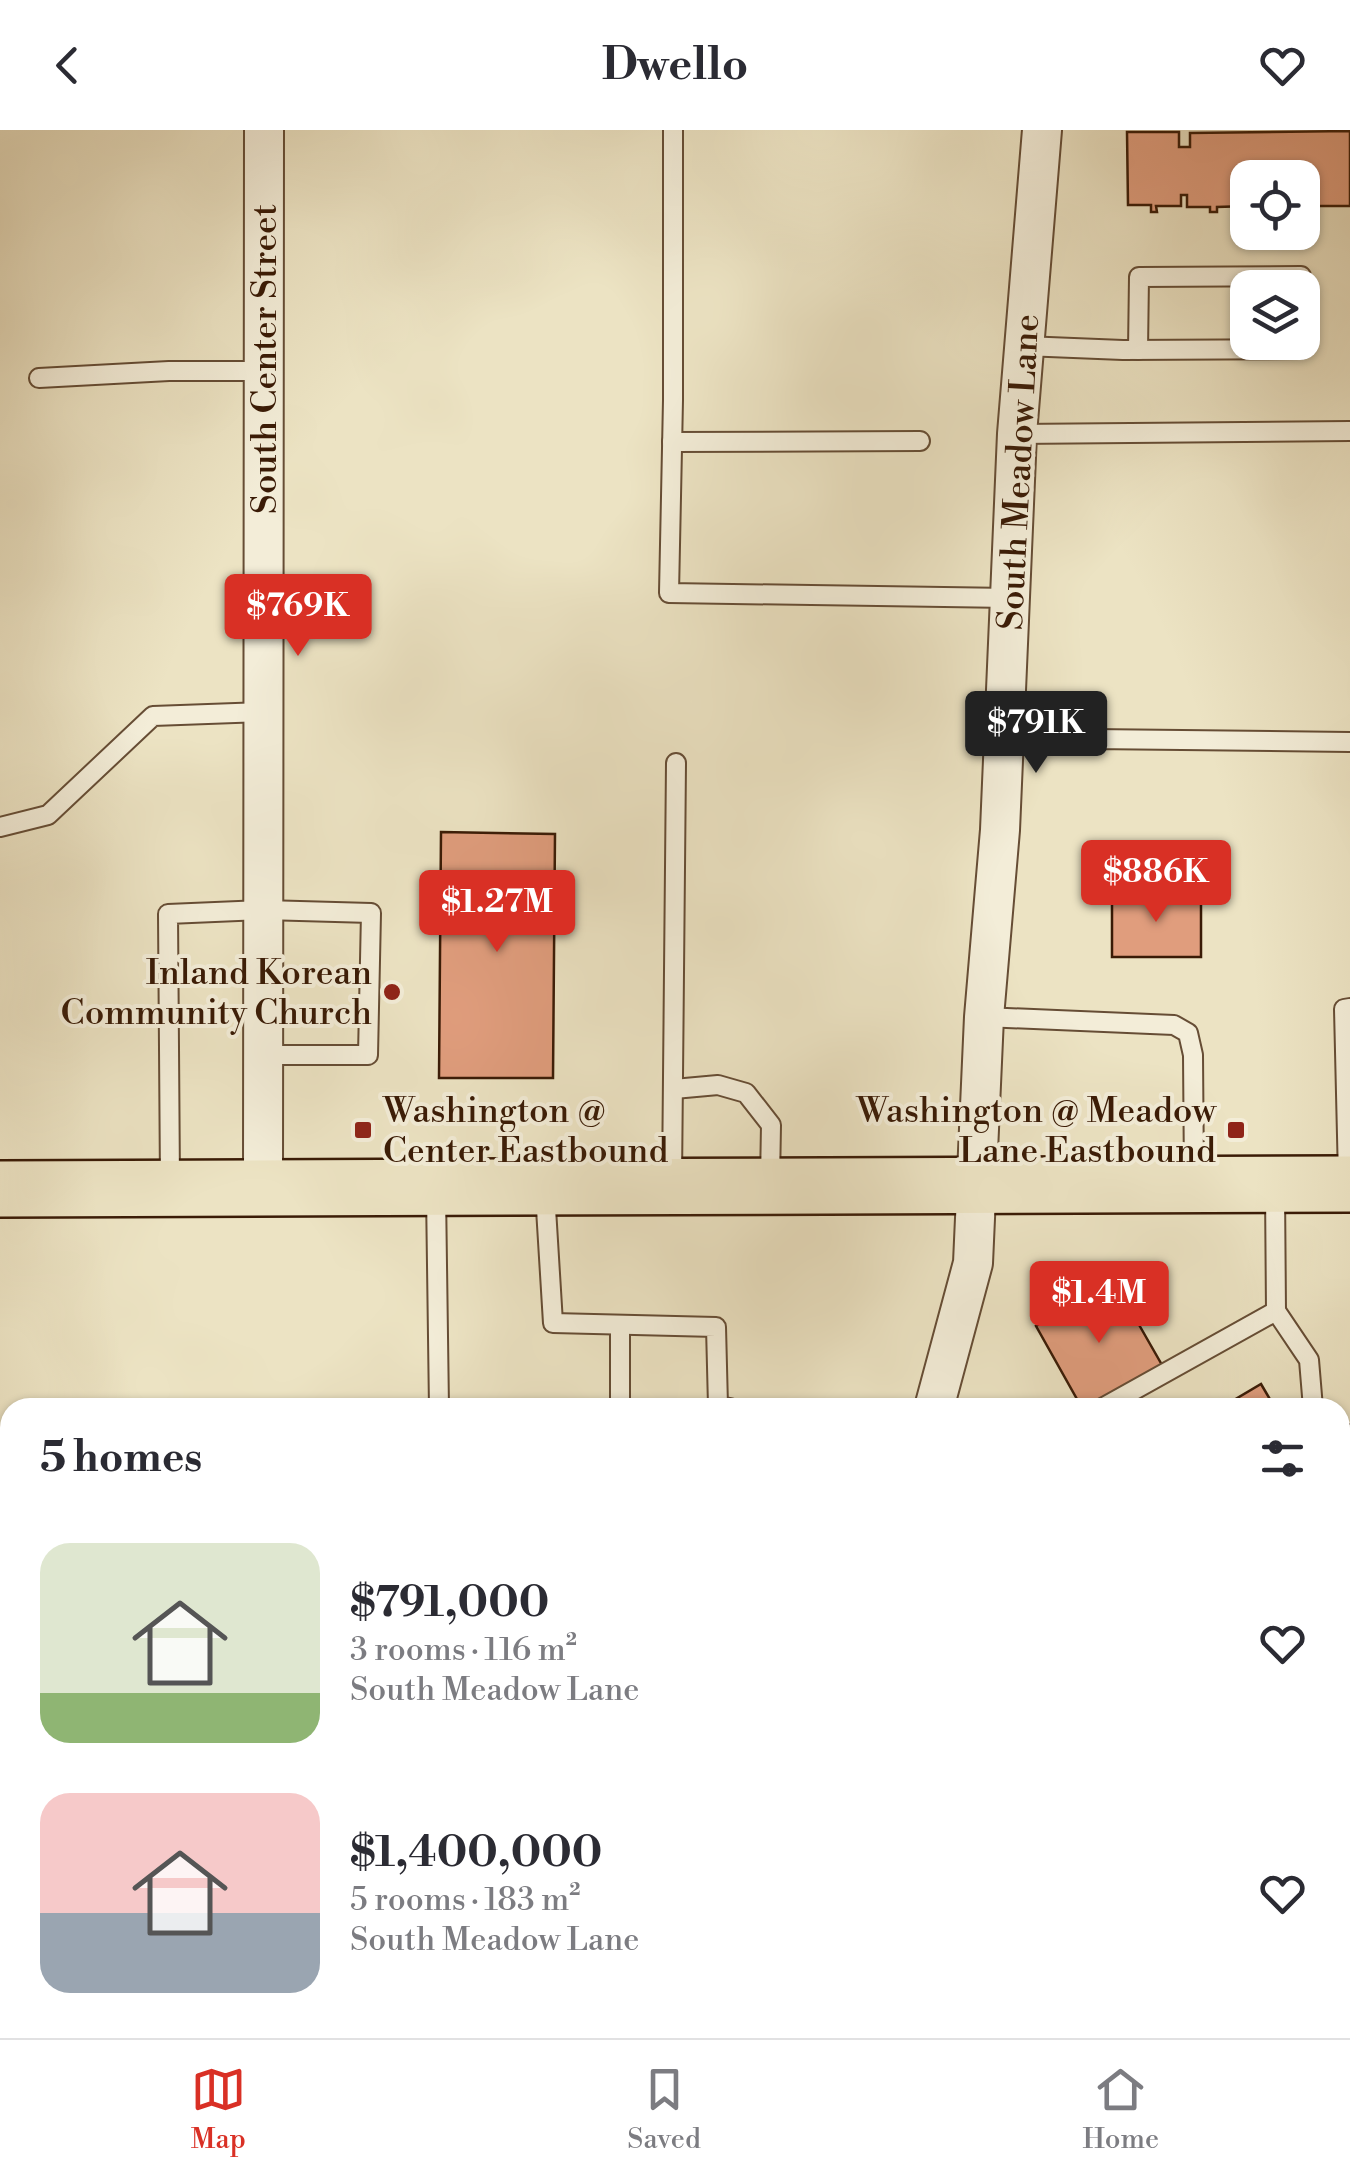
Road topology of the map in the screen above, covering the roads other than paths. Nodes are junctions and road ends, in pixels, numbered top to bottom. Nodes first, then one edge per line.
1 (264, 130) edge
2 (673, 130) edge
3 (1042, 130) edge
4 (1230, 276) edge
5 (1024, 346) junction
6 (1230, 349) edge
7 (1138, 350) junction
8 (264, 371) junction
9 (39, 378) dead end
10 (1350, 431) edge
11 (1017, 434) junction
12 (920, 441) dead end
13 (672, 442) junction
14 (1010, 598) junction
15 (264, 712) junction
16 (1004, 742) junction
17 (1350, 742) edge
18 (676, 763) dead end
19 (0, 827) edge
20 (264, 910) junction
21 (1350, 1008) edge
22 (984, 1017) junction
23 (264, 1055) junction
24 (674, 1089) junction
25 (1349, 1184) edge
26 (977, 1185) junction
27 (1194, 1185) junction
28 (1276, 1185) junction
29 (672, 1186) junction
30 (770, 1186) junction
31 (545, 1187) junction
32 (170, 1188) junction
33 (264, 1188) junction
34 (436, 1188) junction
35 (0, 1189) edge
36 (1276, 1311) junction
37 (620, 1325) junction
38 (439, 1398) edge
39 (620, 1398) edge
40 (718, 1398) edge
41 (937, 1398) edge
42 (1120, 1398) edge
43 (1311, 1398) edge

1 - 8 street, South Center Street
2 - 13 lane
3 - 5 street, South Meadow Lane
4 - 7 lane
5 - 7 lane
5 - 11 street, South Meadow Lane
6 - 7 lane
8 - 9 lane
8 - 15 street, South Center Street
10 - 11 lane
11 - 14 street, South Meadow Lane
12 - 13 lane
13 - 14 lane
14 - 16 street, South Meadow Lane
15 - 19 lane
15 - 20 street, South Center Street
16 - 17 lane
16 - 22 street, South Meadow Lane
18 - 24 lane
20 - 23 street, South Center Street
20 - 23 lane
20 - 32 lane
21 - 25 lane
22 - 26 street, South Meadow Lane
22 - 27 lane
23 - 33 street, South Center Street
24 - 29 lane
24 - 30 lane
25 - 28 main road
26 - 27 main road
26 - 30 main road
26 - 41 street, South Meadow Lane
27 - 28 main road
28 - 36 lane
29 - 30 main road
29 - 31 main road
31 - 34 main road
31 - 37 lane
32 - 33 main road
32 - 35 main road
33 - 34 main road
34 - 38 lane
36 - 42 lane
36 - 43 lane
37 - 39 lane
37 - 40 lane

